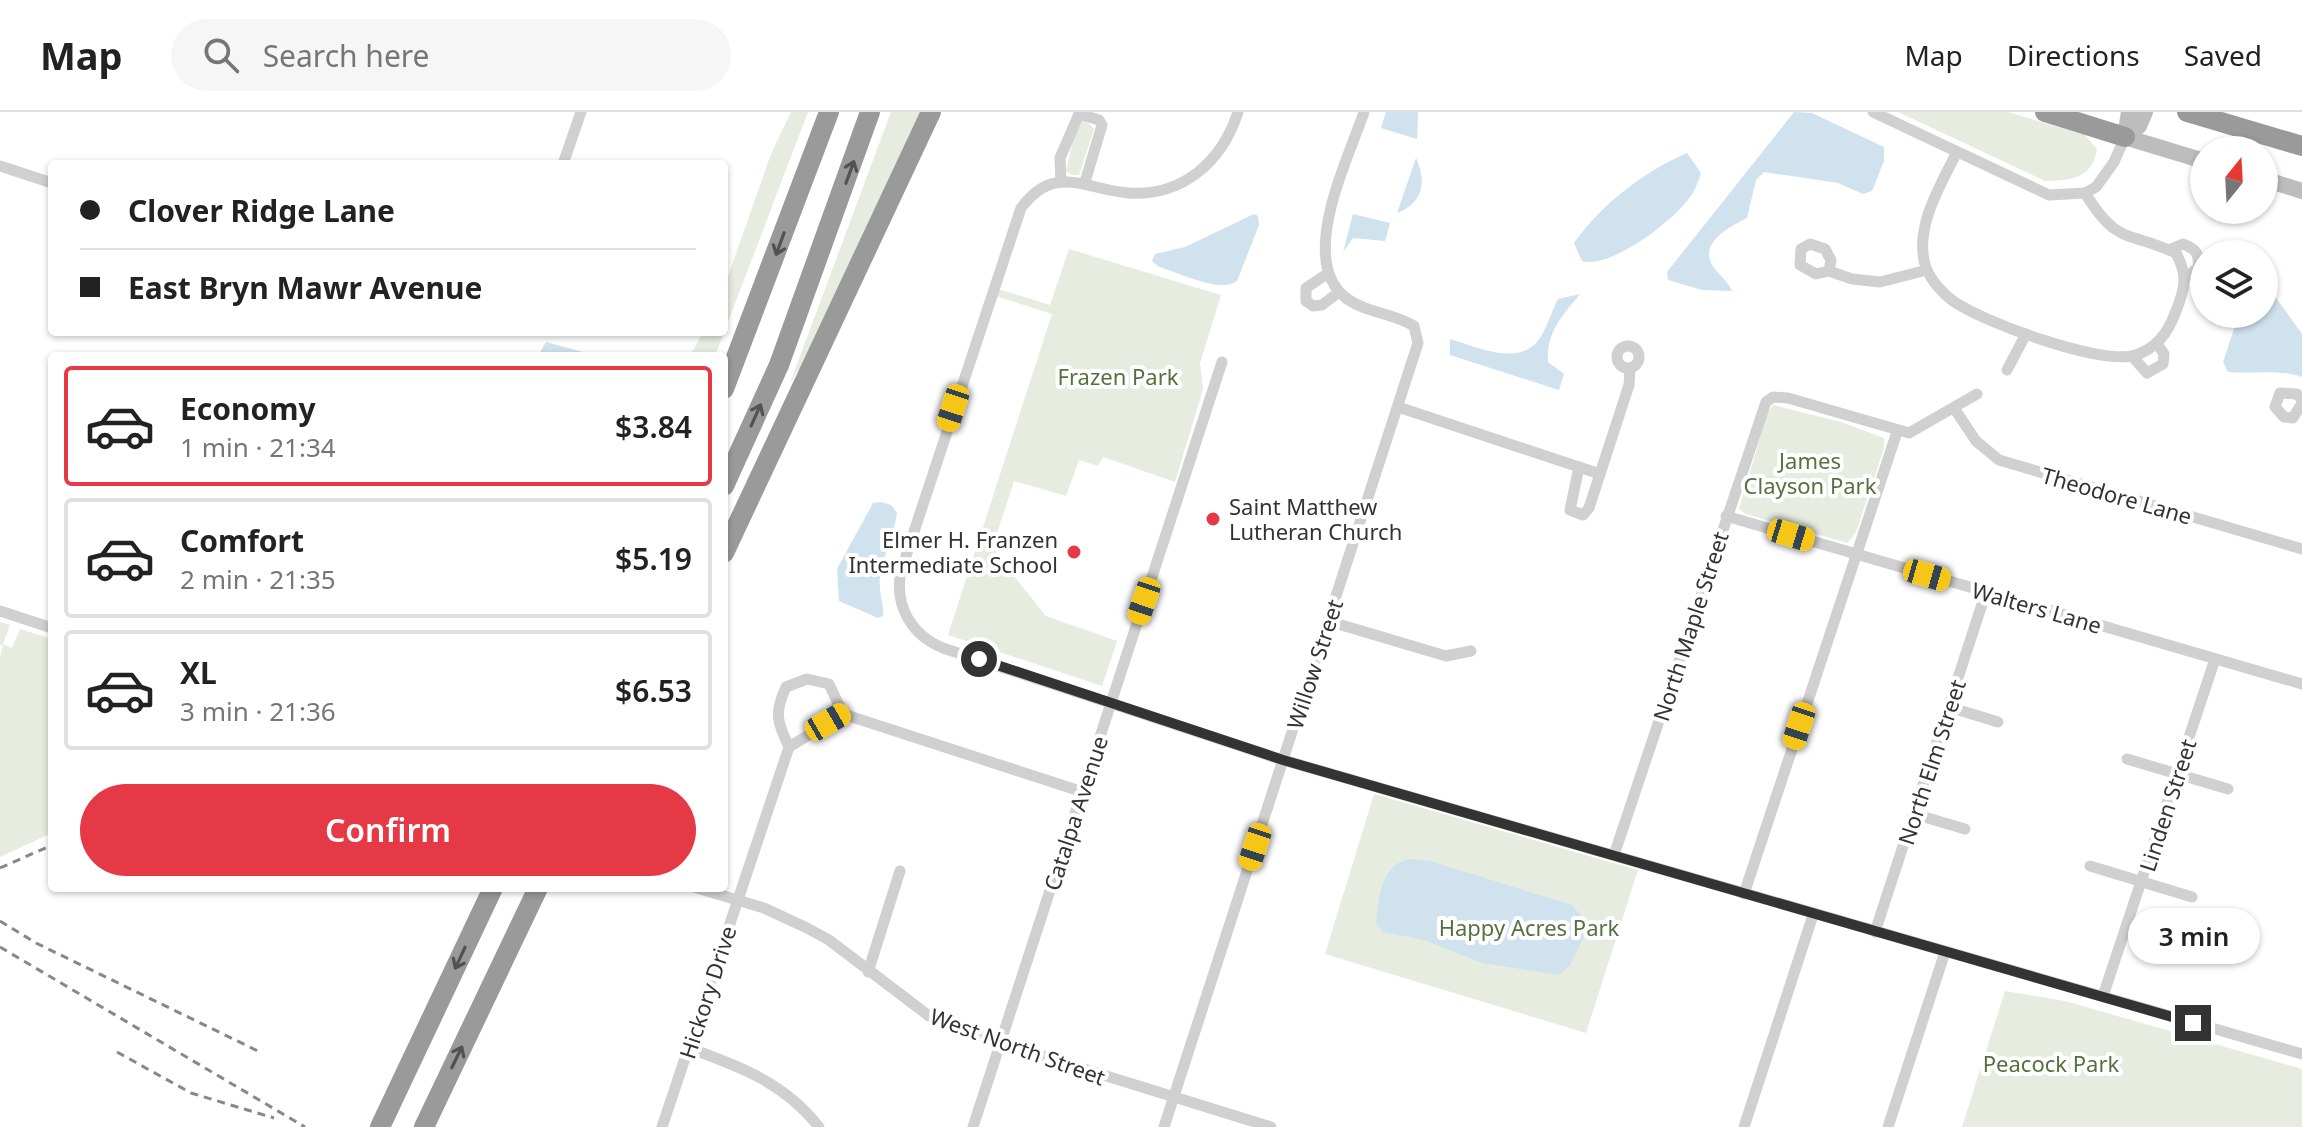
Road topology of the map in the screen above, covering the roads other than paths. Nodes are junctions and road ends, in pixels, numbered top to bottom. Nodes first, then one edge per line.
1 (581, 112) edge
2 (827, 112) edge
3 (870, 112) edge
4 (931, 112) edge
5 (947, 112) edge
6 (1238, 112) edge
7 (1364, 112) edge
8 (1873, 112) edge
9 (2045, 112) edge
10 (2129, 112) edge
11 (2145, 112) edge
12 (2187, 112) edge
13 (2125, 137) junction
14 (2302, 146) edge
15 (1957, 152) junction
16 (2190, 157) edge
17 (564, 160) edge
18 (0, 166) edge
19 (48, 182) edge
20 (1061, 182) junction
21 (1085, 182) junction
22 (2278, 183) edge
23 (2302, 191) edge
24 (2085, 193) junction
25 (2169, 250) junction
26 (1927, 270) junction
27 (1829, 271) dead end
28 (1327, 274) junction
29 (2186, 277) junction
30 (1339, 292) junction
31 (837, 313) junction
32 (2026, 334) junction
33 (2158, 345) junction
34 (2132, 356) junction
35 (1222, 362) dead end
36 (1630, 368) dead end
37 (2007, 370) dead end
38 (728, 379) edge
39 (1977, 394) dead end
40 (1398, 407) junction
41 (1954, 408) junction
42 (1897, 432) junction
43 (1579, 467) junction
44 (1600, 474) junction
45 (728, 477) edge
46 (1726, 516) junction
47 (728, 545) edge
48 (2302, 549) edge
49 (1856, 555) junction
50 (1986, 592) junction
51 (0, 611) edge
52 (1328, 621) junction
53 (48, 627) edge
54 (1471, 651) dead end
55 (2215, 659) junction
56 (2302, 684) edge
57 (1110, 703) junction
58 (1949, 707) junction
59 (843, 714) junction
60 (1998, 722) dead end
61 (789, 747) junction
62 (2127, 759) dead end
63 (1283, 760) junction
64 (2177, 775) junction
65 (2228, 789) dead end
66 (1083, 792) junction
67 (1914, 814) junction
68 (1965, 829) dead end
69 (1614, 855) junction
70 (2090, 866) dead end
71 (900, 871) dead end
72 (2141, 882) junction
73 (491, 892) edge
74 (536, 892) edge
75 (544, 892) edge
76 (710, 892) edge
77 (1744, 894) junction
78 (2192, 897) dead end
79 (736, 900) junction
80 (1813, 915) junction
81 (1875, 932) junction
82 (511, 945) junction
83 (1945, 952) junction
84 (868, 972) junction
85 (2103, 996) junction
86 (1000, 1043) junction
87 (689, 1048) junction
88 (2302, 1054) edge
89 (1173, 1099) junction
90 (380, 1127) edge
91 (424, 1127) edge
92 (662, 1127) edge
93 (819, 1127) edge
94 (973, 1127) edge
95 (1164, 1127) edge
96 (1271, 1127) edge
97 (1744, 1127) edge
98 (1888, 1127) edge

1 - 17 street
2 -> 38 highway
45 -> 3 highway
4 - 31 highway
5 - 31 highway
6 - 21 street
7 - 28 street
8 - 15 street
9 - 13 highway
10 - 13 street
11 - 13 street
12 - 14 highway
13 - 16 street
13 - 24 street
15 - 24 street
15 - 26 street
18 - 19 street
20 - 21 street
20 - 21 street
20 - 57 street
22 - 23 street
24 - 25 street
25 - 29 street
25 - 29 street
26 - 27 street
26 - 32 street
28 - 30 street, Willow Street
28 - 30 street
29 - 33 street
30 - 40 street, Willow Street
31 - 47 highway
32 - 34 street
32 - 37 street
33 - 34 street
33 - 34 street
35 - 57 street, Catalpa Avenue
36 - 44 street
39 - 41 street
40 - 43 street
40 - 52 street, Willow Street
41 - 42 street
41 - 48 street, Theodore Lane
42 - 46 street, North Maple Street
42 - 49 street
43 - 44 street
43 - 44 street
46 - 49 street, Walters Lane
46 - 69 street, North Maple Street
49 - 50 street, Walters Lane
49 - 77 street
50 - 55 street, Walters Lane
50 - 58 street, North Elm Street
51 - 53 street
52 - 54 street
52 - 63 street, Willow Street
55 - 56 street, Walters Lane
55 - 64 street, Linden Street
57 - 63 street
57 - 66 street, Catalpa Avenue
58 - 60 street
58 - 67 street, North Elm Street
59 - 61 street
59 - 61 street
59 - 66 street
61 - 79 street, Hickory Drive
62 - 64 street
63 - 69 street
63 - 89 street, Willow Street
64 - 65 street
64 - 72 street, Linden Street
66 - 86 street, Catalpa Avenue
67 - 68 street
67 - 81 street, North Elm Street
69 - 77 street
70 - 72 street
71 - 84 street
72 - 78 street
72 - 85 street, Linden Street
73 -> 90 highway
74 - 82 highway
75 - 82 highway
76 - 79 street, West North Street
77 - 80 street
79 - 84 street, West North Street
79 - 87 street, Hickory Drive
80 - 81 street
80 - 97 street
81 - 83 street
91 -> 82 highway
83 - 85 street
83 - 98 street
84 - 86 street, West North Street
85 - 88 street
86 - 89 street, West North Street
86 - 94 street, Catalpa Avenue
87 - 92 street, Hickory Drive
87 - 93 street
89 - 95 street, Willow Street
89 - 96 street, West North Street

